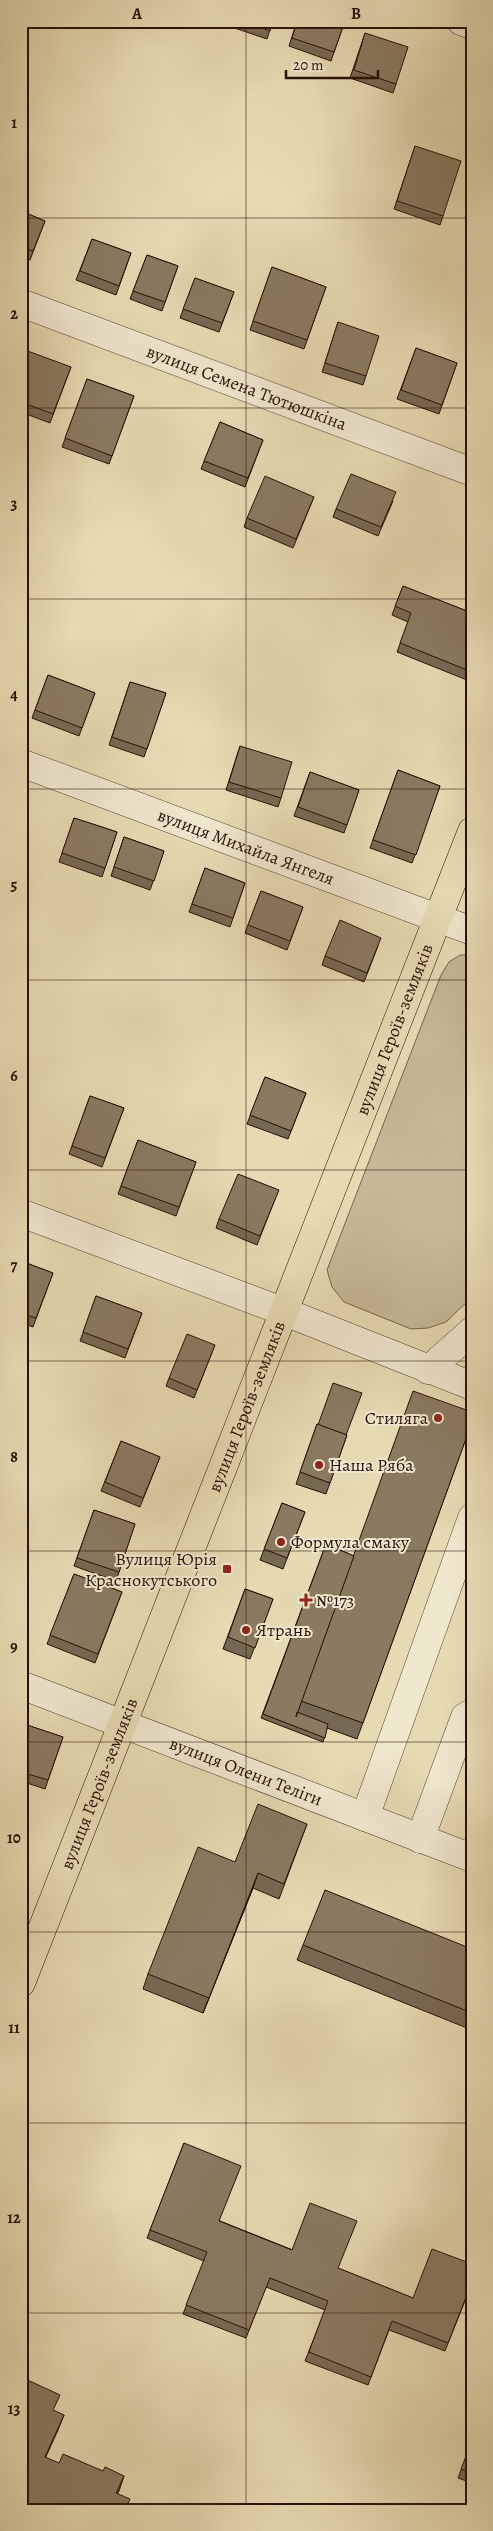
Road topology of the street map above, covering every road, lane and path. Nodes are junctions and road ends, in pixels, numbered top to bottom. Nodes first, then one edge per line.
1 (461, 21) edge
2 (472, 25) edge
3 (21, 303) edge
4 (472, 472) edge
5 (21, 763) edge
6 (472, 831) edge
7 (437, 918) junction
8 (472, 931) edge
9 (21, 1213) edge
10 (285, 1312) junction
11 (472, 1331) edge
12 (428, 1370) junction
13 (472, 1386) edge
14 (472, 1518) edge
15 (21, 1685) edge
16 (472, 1713) edge
17 (124, 1724) junction
18 (365, 1817) junction
19 (420, 1839) junction
20 (472, 1858) edge
21 (21, 1983) edge

1 - 2 street
3 - 4 street, вулиця Семена Тютюшкіна
5 - 7 street, вулиця Михайла Янгеля
6 - 7 main road, вулиця Героїв-земляків
7 - 8 street, вулиця Михайла Янгеля
7 - 10 main road, вулиця Героїв-земляків
9 - 10 street
10 - 12 street
10 - 17 main road, вулиця Героїв-земляків
11 - 12 street
12 - 13 street
14 - 18 street
15 - 17 street, вулиця Олени Теліги
16 - 19 street
17 - 18 street, вулиця Олени Теліги
17 - 21 main road, вулиця Героїв-земляків
18 - 19 street, вулиця Олени Теліги
19 - 20 street, вулиця Олени Теліги

